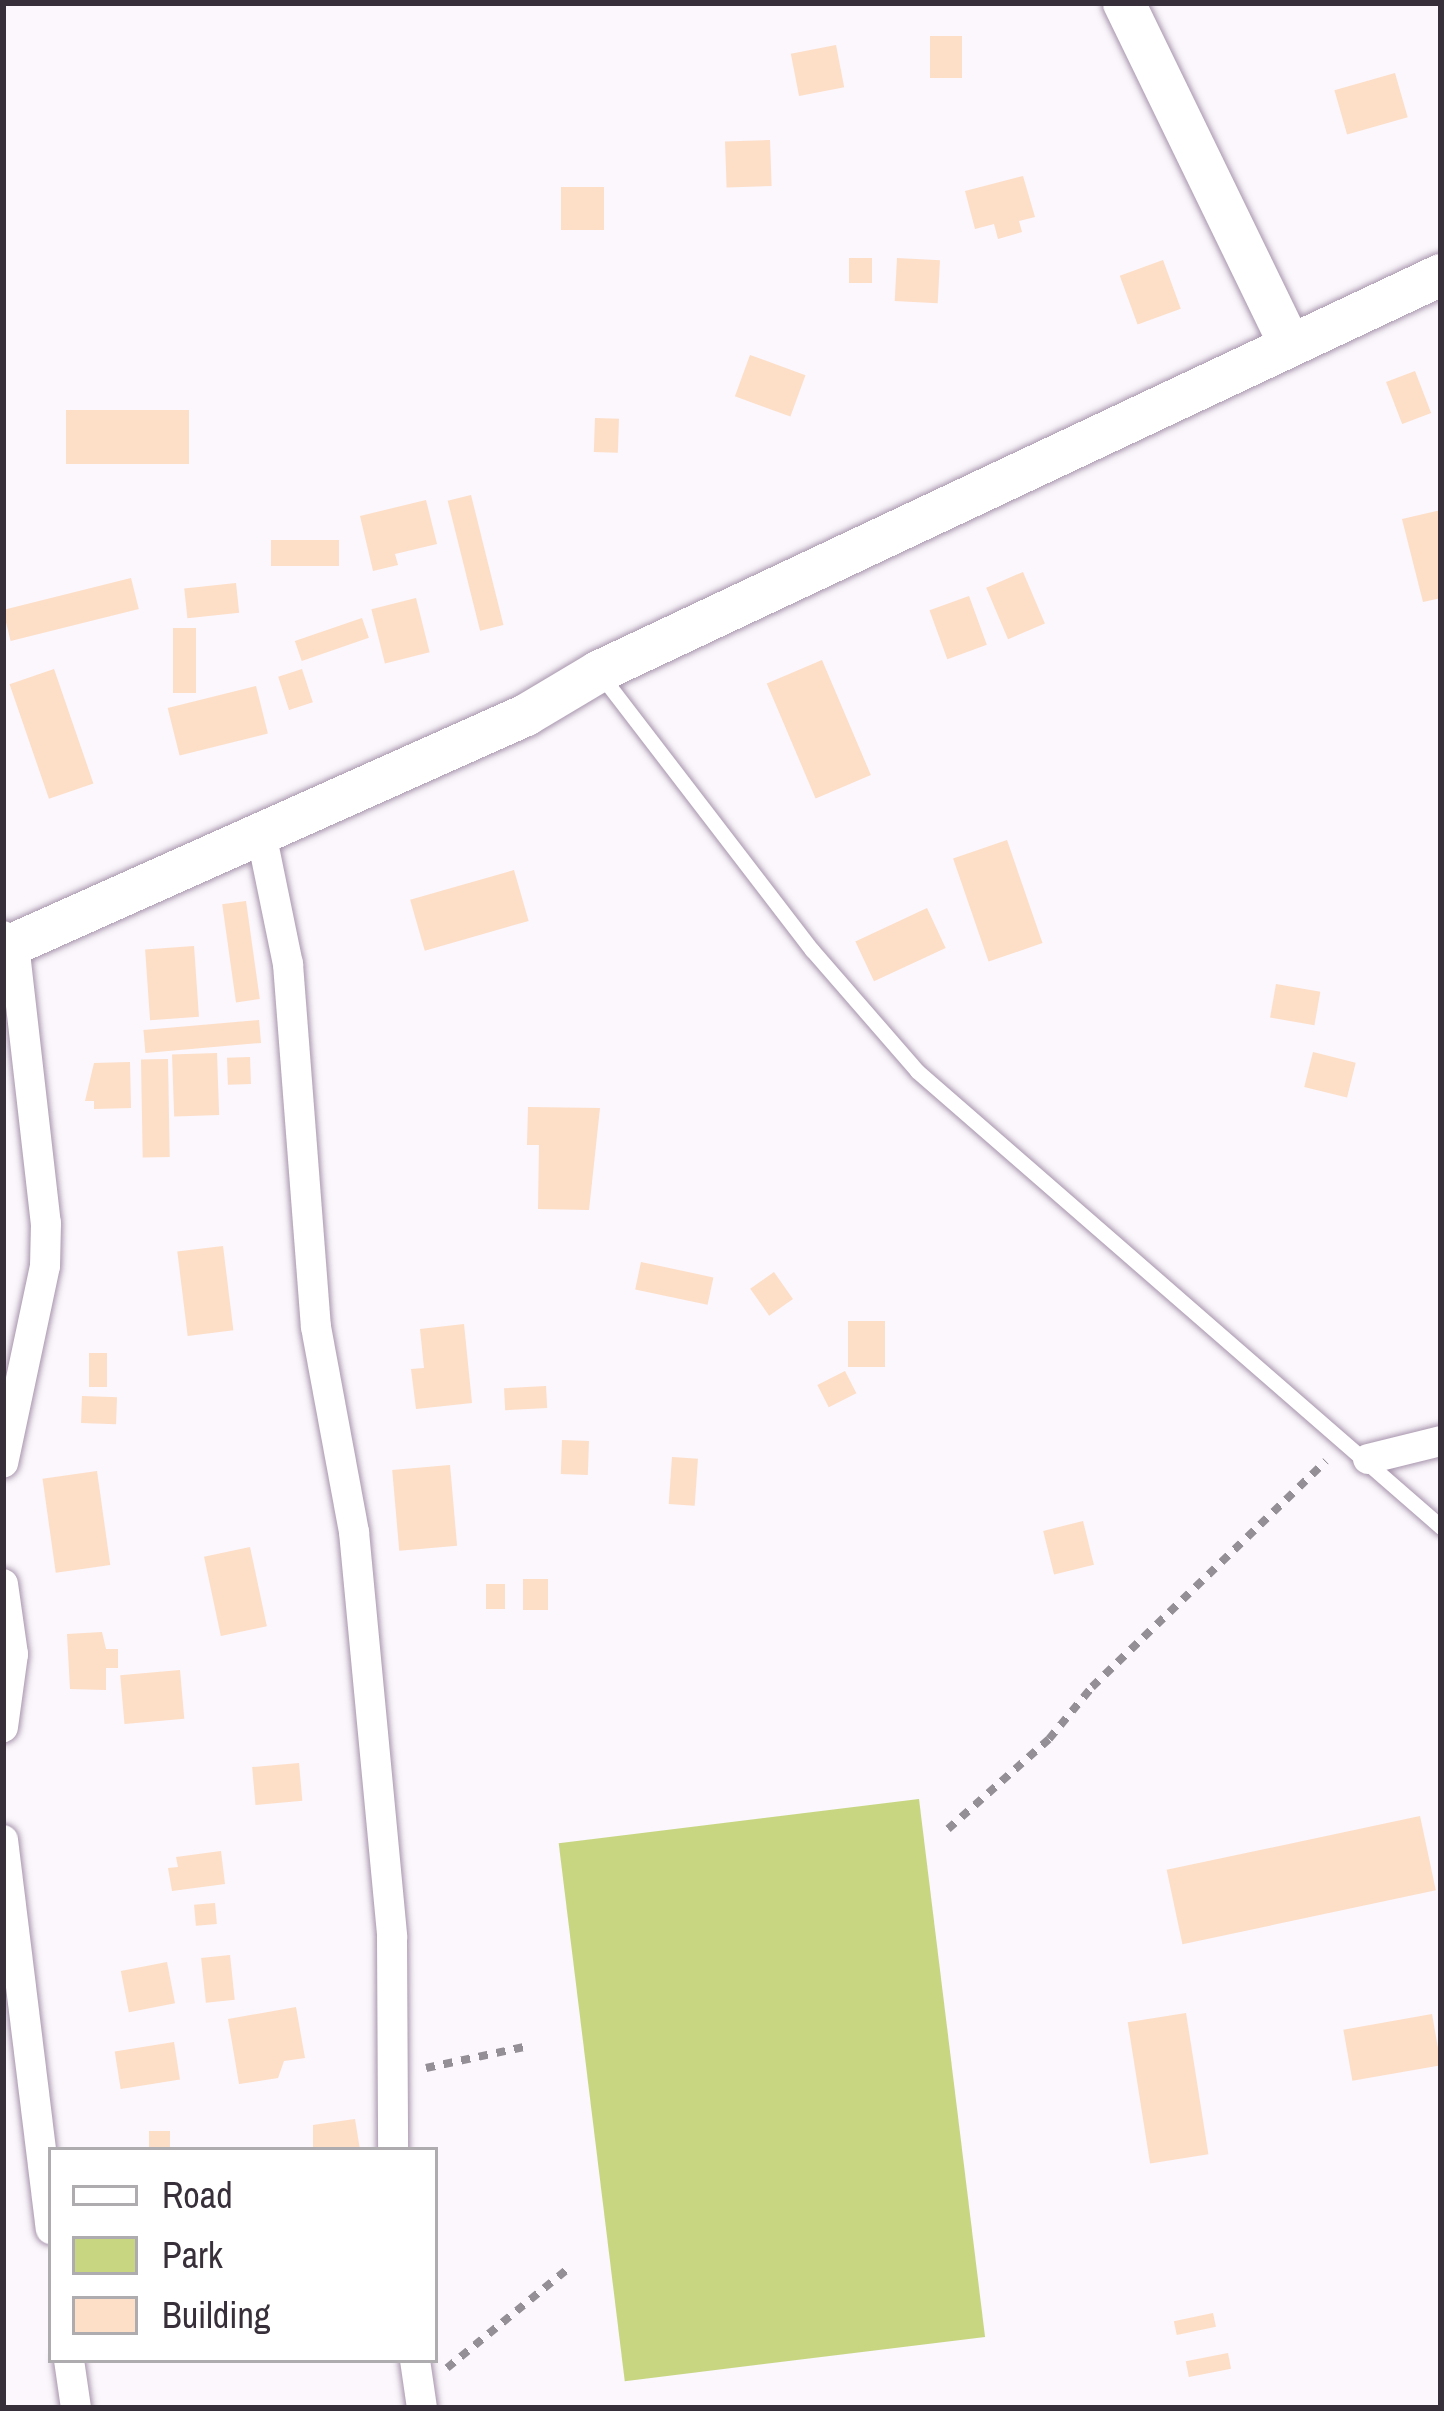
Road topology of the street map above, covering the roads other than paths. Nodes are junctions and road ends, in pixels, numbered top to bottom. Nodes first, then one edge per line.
1 (1124, 3) edge
2 (1441, 275) edge
3 (1289, 343) junction
4 (598, 672) junction
5 (260, 828) junction
6 (6, 943) edge
7 (1441, 1441) edge
8 (1356, 1451) junction
9 (3, 1463) edge
10 (1441, 1527) edge
11 (3, 1584) edge
12 (3, 1727) edge
13 (3, 1840) edge
14 (393, 2147) edge
15 (48, 2205) edge
16 (69, 2363) edge
17 (415, 2363) edge
18 (420, 2400) edge
19 (76, 2408) edge

1 - 3 street
2 - 3 street
3 - 4 street
4 - 5 street
4 - 8 lane
5 - 6 street
5 - 14 street
6 - 9 street
7 - 8 street
8 - 10 lane
11 - 12 street
13 - 15 street
16 - 19 street
17 - 18 street

